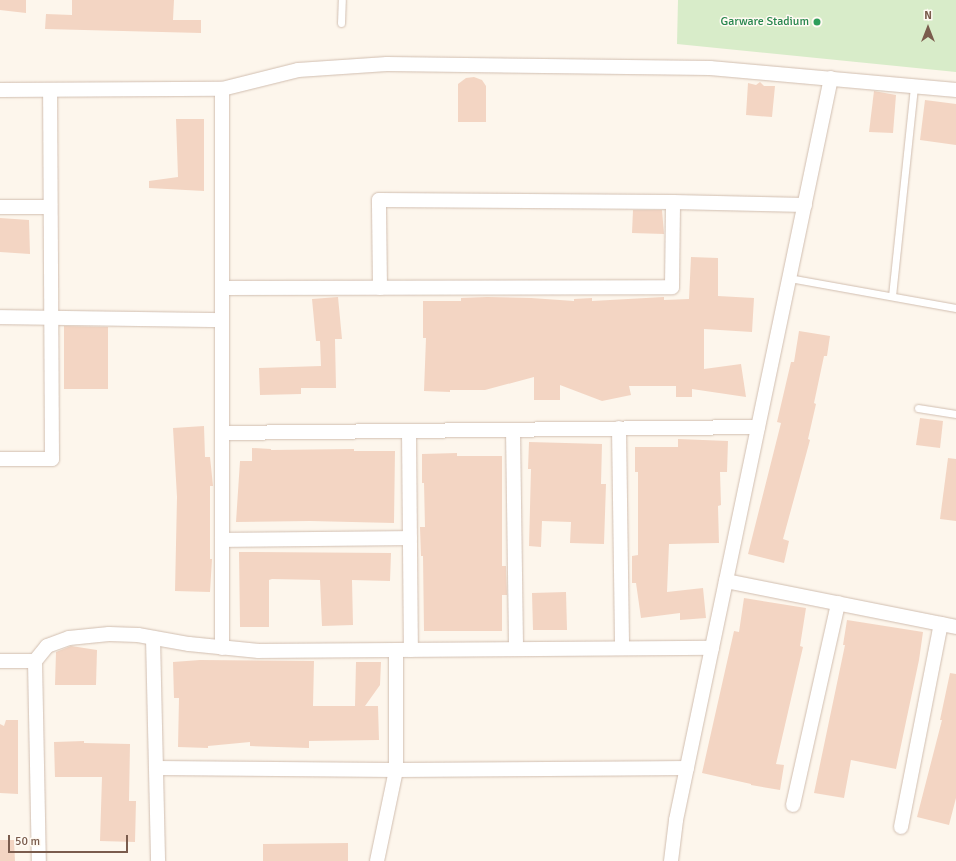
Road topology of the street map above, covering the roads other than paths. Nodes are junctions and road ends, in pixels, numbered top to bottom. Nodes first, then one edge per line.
1 (342, 0) edge
2 (341, 23) dead end
3 (831, 78) junction
4 (914, 86) junction
5 (222, 89) junction
6 (0, 90) edge
7 (50, 90) junction
8 (956, 90) edge
9 (673, 202) junction
10 (805, 205) junction
11 (0, 207) edge
12 (50, 207) junction
13 (789, 278) junction
14 (222, 288) junction
15 (380, 288) junction
16 (892, 296) junction
17 (956, 308) edge
18 (0, 317) edge
19 (51, 318) junction
20 (222, 320) junction
21 (918, 408) dead end
22 (956, 414) edge
23 (758, 427) junction
24 (619, 428) junction
25 (514, 430) junction
26 (409, 431) junction
27 (222, 433) junction
28 (0, 459) edge
29 (410, 538) junction
30 (222, 540) junction
31 (726, 580) junction
32 (838, 603) junction
33 (941, 624) junction
34 (956, 627) edge
35 (153, 638) junction
36 (222, 648) junction
37 (622, 648) junction
38 (712, 648) junction
39 (516, 649) junction
40 (396, 650) junction
41 (411, 650) junction
42 (0, 661) edge
43 (35, 661) junction
44 (156, 768) junction
45 (687, 768) junction
46 (396, 770) junction
47 (793, 805) dead end
48 (901, 827) dead end
49 (39, 861) edge
50 (158, 861) edge
51 (377, 861) edge
52 (671, 861) edge

1 - 2 lane
3 - 4 street
3 - 5 street
3 - 10 street
4 - 8 street
4 - 16 lane
5 - 7 street
5 - 14 street
6 - 7 street
7 - 12 street
9 - 10 street
9 - 15 street
9 - 15 street
10 - 13 street
11 - 12 street
12 - 19 street
13 - 16 lane
13 - 23 street
14 - 15 street
14 - 20 street
16 - 17 lane
18 - 19 street
19 - 20 street
19 - 28 street
20 - 27 street
21 - 22 lane
23 - 24 street
23 - 31 street
24 - 25 street
24 - 37 street
25 - 26 street
25 - 39 street
26 - 27 street
26 - 29 street
27 - 30 street
29 - 30 street
29 - 41 street
30 - 36 street
31 - 32 street
31 - 38 street
32 - 33 street
32 - 47 street
33 - 34 street
33 - 48 street
35 - 36 street
35 - 43 street
35 - 44 street
36 - 40 street
37 - 38 street
37 - 39 street
38 - 45 street
39 - 41 street
40 - 41 street
40 - 46 street
42 - 43 street
43 - 49 street
44 - 46 street
44 - 50 street
45 - 46 street
45 - 52 street
46 - 51 street

